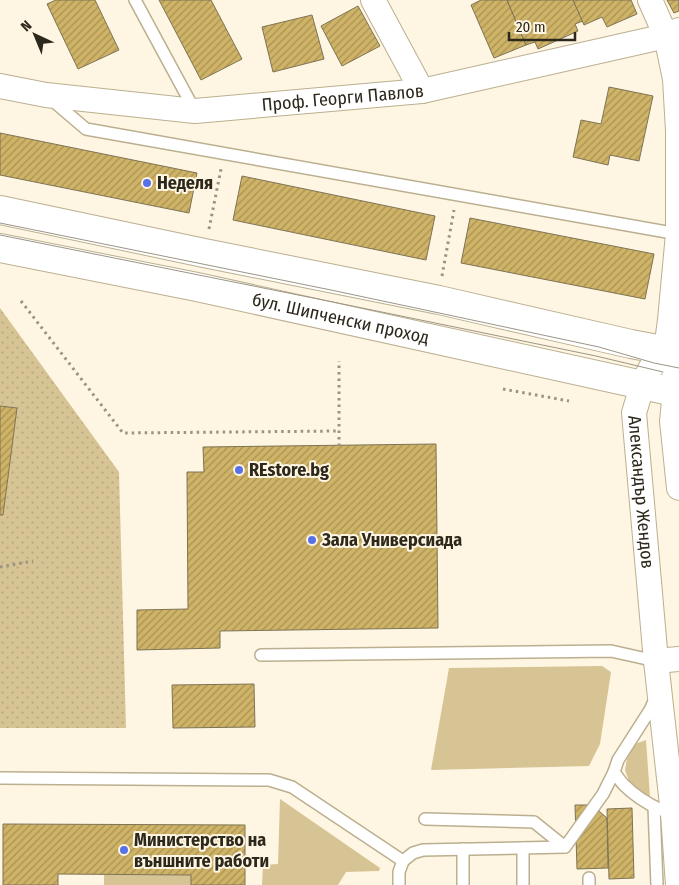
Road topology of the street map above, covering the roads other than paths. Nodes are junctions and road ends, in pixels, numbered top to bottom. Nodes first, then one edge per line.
1 (135, 0) edge
2 (373, 0) edge
3 (650, 0) edge
4 (672, 33) edge
5 (0, 86) edge
6 (422, 91) junction
7 (46, 95) junction
8 (195, 111) junction
9 (0, 210) edge
10 (678, 234) junction
11 (0, 248) edge
12 (672, 352) edge
13 (644, 384) junction
14 (677, 393) edge
15 (679, 488) edge
16 (260, 655) dead end
17 (679, 659) edge
18 (656, 661) junction
19 (659, 689) junction
20 (614, 772) junction
21 (0, 778) edge
22 (669, 818) edge
23 (425, 820) dead end
24 (565, 847) junction
25 (523, 848) junction
26 (463, 849) junction
27 (404, 861) junction
28 (399, 885) edge
29 (463, 885) edge
30 (522, 885) edge
31 (657, 885) edge
32 (678, 885) edge

1 - 8 lane
2 - 6 street
3 - 4 street
4 - 6 street, Проф. Георги Павлов
4 - 10 street
5 - 7 street, Проф. Георги Павлов
6 - 8 street, Проф. Георги Павлов
7 - 8 street, Проф. Георги Павлов
7 - 10 lane
9 - 12 main road, бул. Шипченски проход
10 - 12 street
11 - 13 main road, бул. Шипченски проход
12 - 13 street, Александър Жендов
12 - 14 street, Александър Жендов
13 - 14 main road, бул. Шипченски проход
13 - 18 street, Александър Жендов
14 - 15 street, Александър Жендов
16 - 18 lane
17 - 18 street
18 - 19 street, Александър Жендов
19 - 20 lane
19 - 22 street, Александър Жендов
20 - 22 lane
20 - 24 lane
21 - 27 lane
22 - 31 lane
22 - 32 street, Александър Жендов
23 - 24 lane
24 - 25 lane
25 - 26 lane
25 - 30 lane
26 - 27 lane
26 - 29 lane
27 - 28 lane

